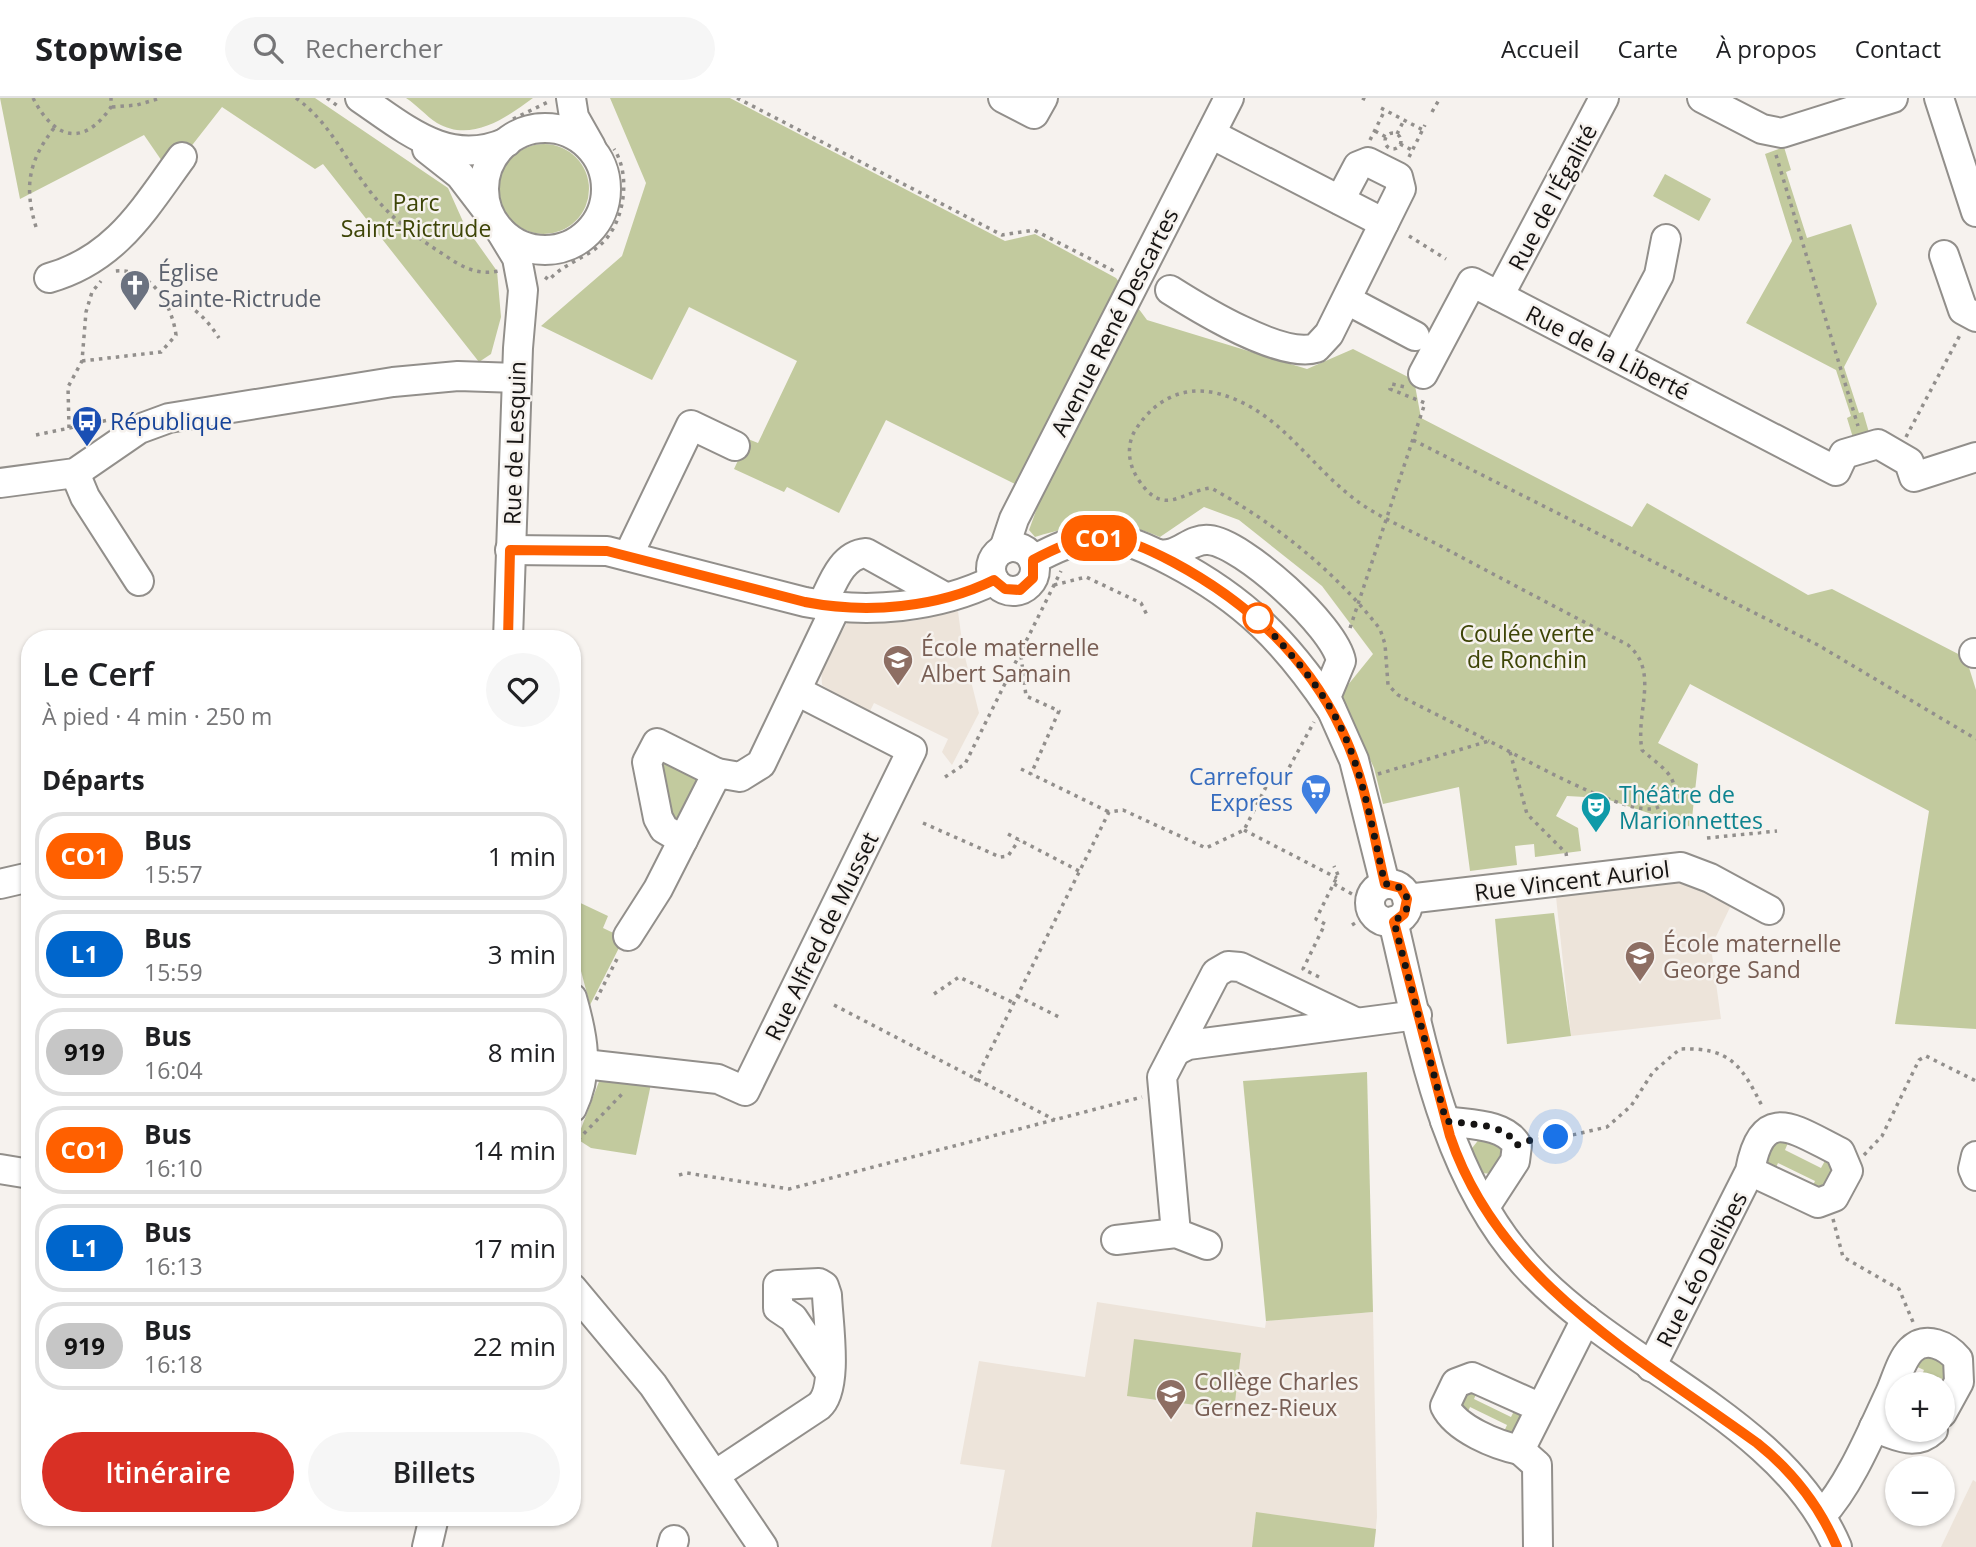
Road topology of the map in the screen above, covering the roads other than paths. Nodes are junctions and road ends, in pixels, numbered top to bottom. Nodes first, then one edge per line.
1 (360, 98) edge
2 (1003, 98) edge
3 (1042, 98) edge
4 (1229, 98) edge
5 (1604, 98) edge
6 (1702, 98) edge
7 (1893, 98) edge
8 (1939, 98) edge
9 (561, 101) edge
10 (398, 124) junction
11 (513, 132) junction
12 (1211, 134) junction
13 (601, 147) junction
14 (182, 157) dead end
15 (1340, 200) junction
16 (1976, 212) edge
17 (496, 223) junction
18 (1384, 223) junction
19 (1666, 239) dead end
20 (570, 246) junction
21 (1944, 255) dead end
22 (530, 271) junction
23 (49, 278) dead end
24 (1170, 290) dead end
25 (1499, 296) junction
26 (1347, 300) junction
27 (1973, 317) edge
28 (1416, 335) dead end
29 (1616, 356) junction
30 (1423, 374) road end
31 (517, 378) junction
32 (736, 446) dead end
33 (1976, 457) edge
34 (75, 473) junction
35 (0, 483) edge
36 (1004, 549) junction
37 (510, 550) junction
38 (1044, 554) junction
39 (1158, 554) junction
40 (628, 555) junction
41 (994, 580) junction
42 (139, 581) dead end
43 (945, 597) junction
44 (829, 606) junction
45 (508, 630) edge
46 (797, 691) junction
47 (1331, 709) junction
48 (717, 773) junction
49 (683, 840) junction
50 (21, 879) edge
51 (0, 884) edge
52 (1380, 907) junction
53 (1769, 910) dead end
54 (628, 936) road end
55 (1417, 1016) junction
56 (1355, 1022) junction
57 (581, 1030) edge
58 (1177, 1051) junction
59 (584, 1063) junction
60 (581, 1086) edge
61 (1446, 1121) junction
62 (1976, 1156) edge
63 (0, 1169) edge
64 (1750, 1171) junction
65 (21, 1172) edge
66 (1976, 1176) edge
67 (1485, 1207) junction
68 (1176, 1233) junction
69 (1116, 1240) dead end
70 (1207, 1245) dead end
71 (581, 1299) edge
72 (1586, 1319) junction
73 (1651, 1367) junction
74 (1900, 1372) edge
75 (830, 1373) dead end
76 (1955, 1389) edge
77 (1885, 1403) edge
78 (1541, 1408) junction
79 (1874, 1427) junction
80 (1885, 1431) edge
81 (1520, 1450) junction
82 (715, 1475) junction
83 (1822, 1515) junction
84 (432, 1526) edge
85 (427, 1547) edge
86 (762, 1547) edge
87 (1538, 1547) edge
88 (1837, 1547) edge

1 - 10 street
2 - 3 street
4 - 12 street, Avenue René Descartes
5 - 25 street, Rue de l'Égalité
6 - 7 street
8 - 16 street
9 - 11 street
9 - 13 street
10 - 11 street
10 - 17 street
11 - 13 street
11 - 17 street
12 - 15 street
12 - 36 street, Avenue René Descartes
13 - 20 street
14 - 23 street
15 - 18 street
15 - 18 street
17 - 20 street
17 - 22 street, Rue de Lesquin
18 - 26 street
19 - 29 street
20 - 22 street
21 - 27 street
22 - 31 street, Rue de Lesquin
24 - 26 street
25 - 29 street, Rue de la Liberté
25 - 30 street, Rue de la Liberté
26 - 28 street
29 - 33 street, Rue de la Liberté
31 - 34 street
31 - 37 street, Rue de Lesquin
32 - 40 street
34 - 35 street
34 - 42 street
36 - 38 street
36 - 41 street
37 - 40 street
37 - 45 street, Rue de Lesquin
38 - 39 street
38 - 41 street
39 - 47 street
39 - 47 street
40 - 44 street
41 - 43 street
43 - 44 street
43 - 44 street
44 - 46 street
46 - 48 street
46 - 59 street, Rue Alfred de Musset
47 - 52 street
48 - 49 street
48 - 49 street
49 - 54 street
50 - 51 street
52 - 53 street, Rue Vincent Auriol
52 - 55 street
55 - 56 street
55 - 61 street
56 - 58 street
56 - 58 street
57 - 59 street
58 - 68 street
59 - 60 street
61 - 67 street
61 - 67 street
62 - 66 street
63 - 65 street
64 - 64 street, Rue Léo Delibes
64 - 73 street, Rue Léo Delibes
67 - 72 street
68 - 69 street
68 - 70 street
71 - 82 street
72 - 73 street
72 - 78 street
73 - 83 street
74 - 76 street
75 - 82 street
77 - 79 street
78 - 81 street
78 - 81 street
79 - 80 street
79 - 83 street
81 - 87 street
82 - 86 street
83 - 88 street
84 - 85 street

